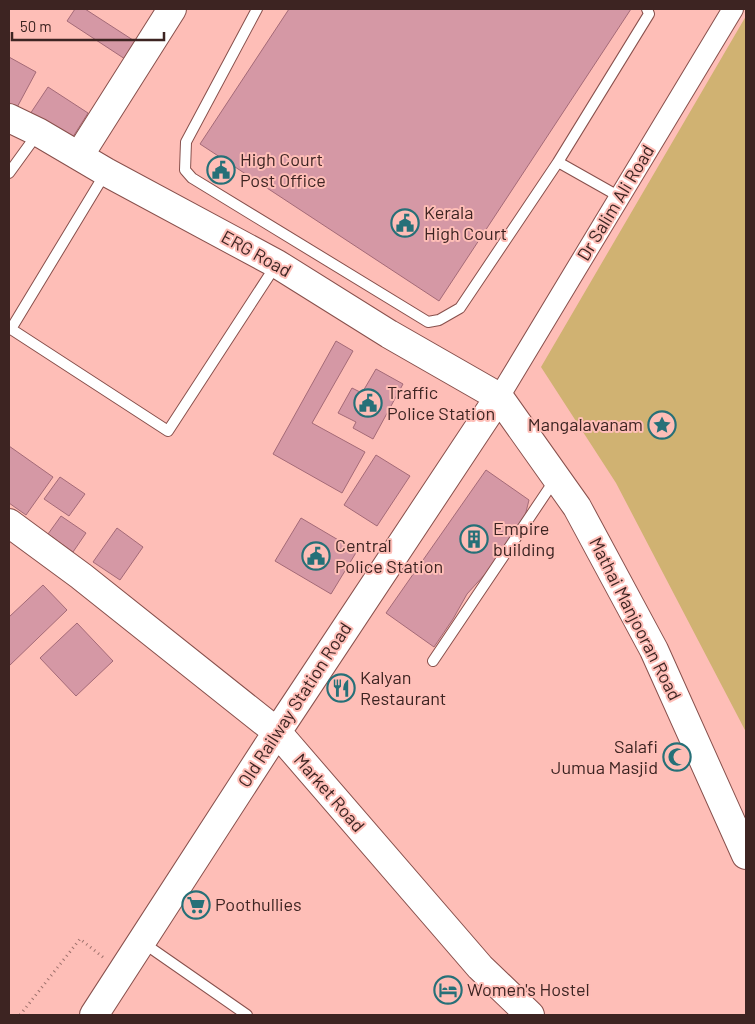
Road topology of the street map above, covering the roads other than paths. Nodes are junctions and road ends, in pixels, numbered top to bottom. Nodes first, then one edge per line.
1 (172, 9) edge
2 (257, 9) edge
3 (647, 9) edge
4 (733, 9) edge
5 (9, 118) edge
6 (38, 132) junction
7 (79, 156) junction
8 (558, 162) junction
9 (106, 172) junction
10 (9, 173) edge
11 (620, 197) junction
12 (277, 264) junction
13 (499, 397) junction
14 (556, 477) junction
15 (9, 523) edge
16 (433, 661) dead end
17 (277, 732) junction
18 (746, 855) edge
19 (141, 942) junction
20 (94, 1015) edge
21 (247, 1015) edge
22 (530, 1015) edge

1 - 7 street
2 - 8 lane
3 - 8 lane
4 - 11 street, Dr Salim Ali Road
5 - 6 street, ERG Road
6 - 7 street, ERG Road
6 - 10 lane
7 - 9 street, ERG Road
8 - 11 lane
9 - 12 street, ERG Road
9 - 12 lane
11 - 13 street, Dr Salim Ali Road
12 - 13 street, ERG Road
13 - 14 street, Mathai Manjooran Road
13 - 17 street, Old Railway Station Road
14 - 16 lane
14 - 18 street, Mathai Manjooran Road
15 - 17 street, Market Road
17 - 19 street, Old Railway Station Road
17 - 22 street, Market Road
19 - 20 street, Old Railway Station Road
19 - 21 lane

